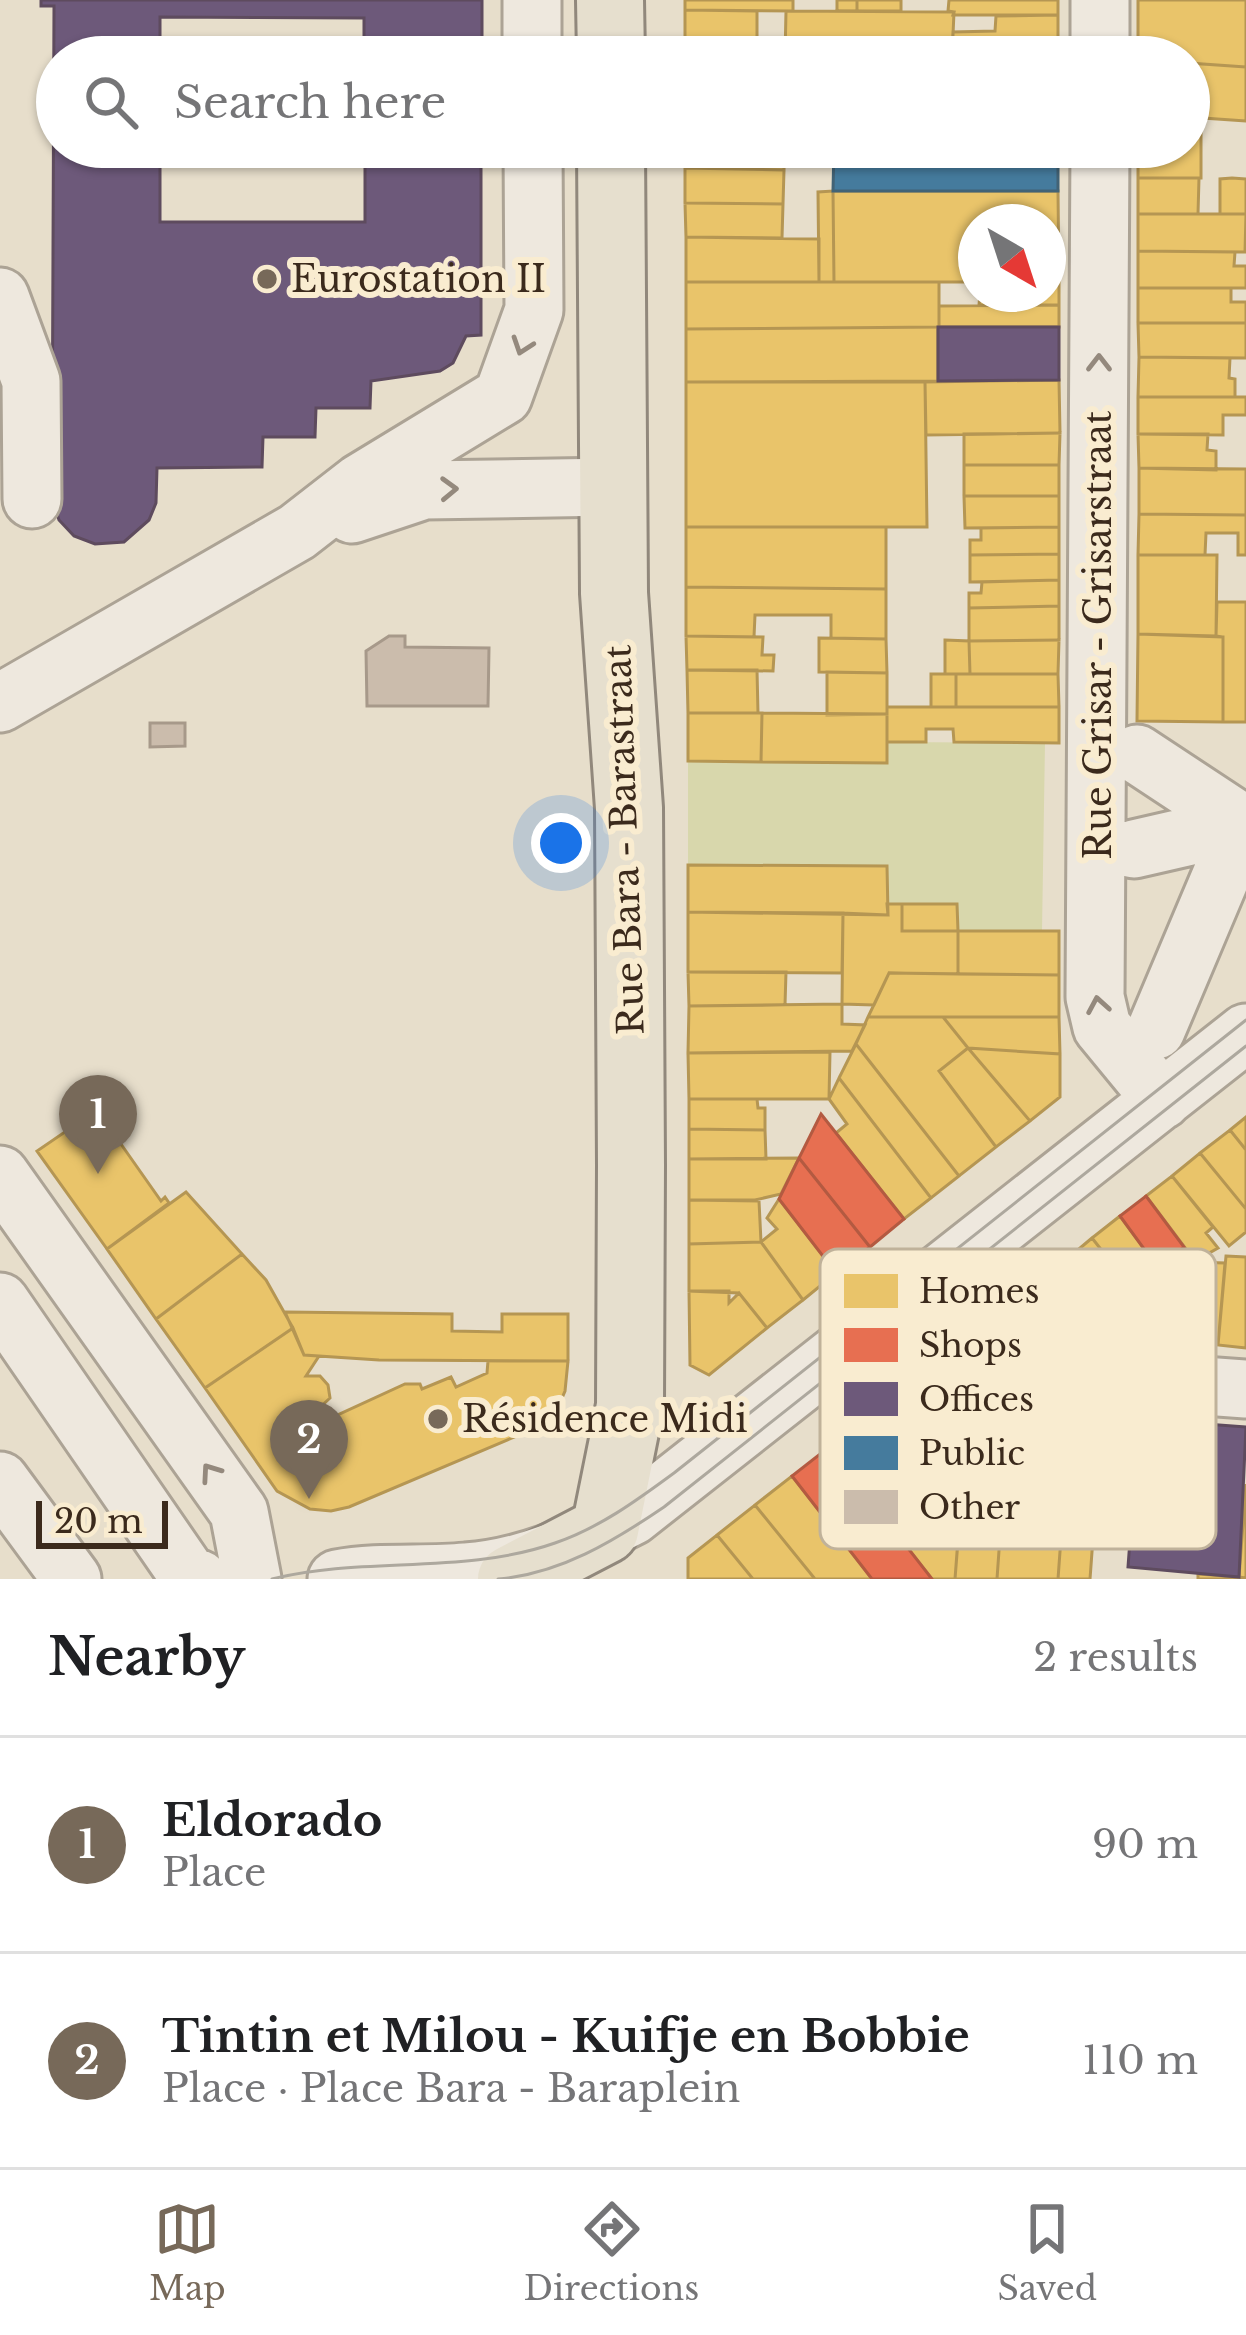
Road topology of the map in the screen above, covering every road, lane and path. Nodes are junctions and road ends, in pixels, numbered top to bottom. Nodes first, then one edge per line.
1 (532, 0) edge
2 (610, 0) edge
3 (1100, 0) edge
4 (532, 36) edge
5 (610, 36) edge
6 (1100, 36) edge
7 (533, 168) edge
8 (611, 168) edge
9 (1100, 168) edge
10 (0, 297) edge
11 (614, 487) junction
12 (32, 499) dead end
13 (297, 532) junction
14 (0, 703) edge
15 (1137, 754) dead end
16 (1245, 824) edge
17 (1134, 849) dead end
18 (1156, 1030) dead end
19 (1246, 1033) edge
20 (1162, 1100) junction
21 (0, 1175) edge
22 (973, 1249) edge
23 (0, 1302) edge
24 (820, 1370) edge
25 (1216, 1387) edge
26 (1246, 1389) edge
27 (0, 1481) edge
28 (601, 1554) edge
29 (185, 1572) edge
30 (71, 1579) edge
31 (251, 1579) edge
32 (314, 1579) edge
33 (337, 1579) edge
34 (511, 1579) edge
35 (554, 1579) edge

1 - 4 street
2 - 5 main road
3 - 6 street
7 -> 13 street
8 - 11 main road, Rue Bara - Barastraat
20 -> 9 street, Rue Grisar - Grisarstraat
10 - 12 street
13 -> 11 street
11 - 28 main road, Rue Bara - Barastraat
13 - 14 street
15 - 16 street
16 - 17 street
16 - 18 street
19 - 20 street
20 - 22 street
31 -> 21 street
23 - 29 street
24 - 28 street
25 - 26 street
27 - 30 street
28 - 32 street
28 - 33 street
28 - 34 main road
28 - 35 main road

